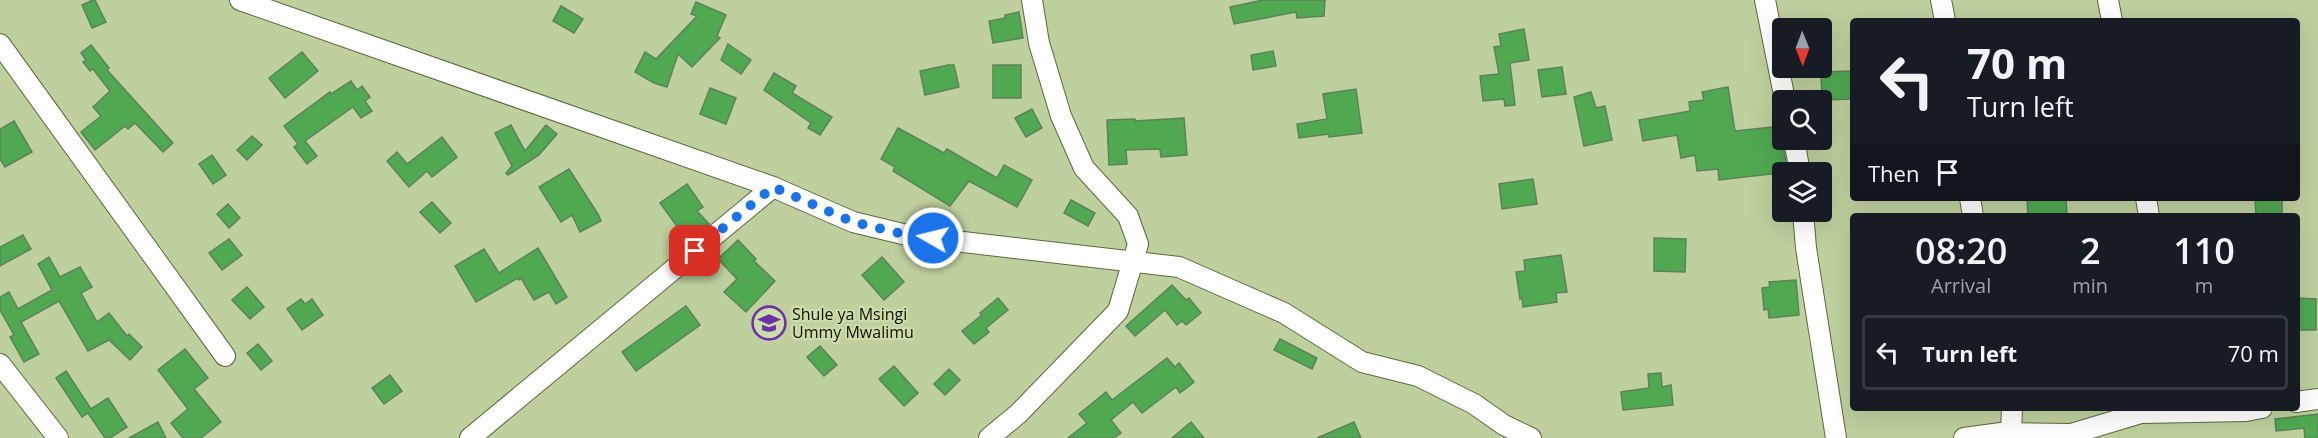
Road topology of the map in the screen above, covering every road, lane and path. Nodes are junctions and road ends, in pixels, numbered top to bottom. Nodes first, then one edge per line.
1 (240, 0) edge
2 (1032, 0) edge
3 (1765, 0) edge
4 (1941, 0) edge
5 (2108, 0) edge
6 (1944, 18) edge
7 (2111, 18) edge
8 (0, 44) edge
9 (1783, 90) edge
10 (773, 187) junction
11 (1804, 222) edge
12 (1133, 261) junction
13 (225, 356) dead end
14 (0, 364) edge
15 (2318, 399) edge
16 (2300, 401) edge
17 (2012, 411) edge
18 (2175, 411) edge
19 (2011, 433) junction
20 (58, 438) edge
21 (470, 438) edge
22 (989, 438) edge
23 (1531, 438) edge
24 (1836, 438) edge
25 (1964, 438) edge

1 - 10 street
2 - 12 street
3 - 9 street
4 - 6 street
5 - 7 street
8 - 13 street
10 - 12 street
10 - 21 street
11 - 24 street
12 - 22 street
12 - 23 street
14 - 20 street
15 - 16 street
17 - 19 street
18 - 19 street
19 - 25 street

